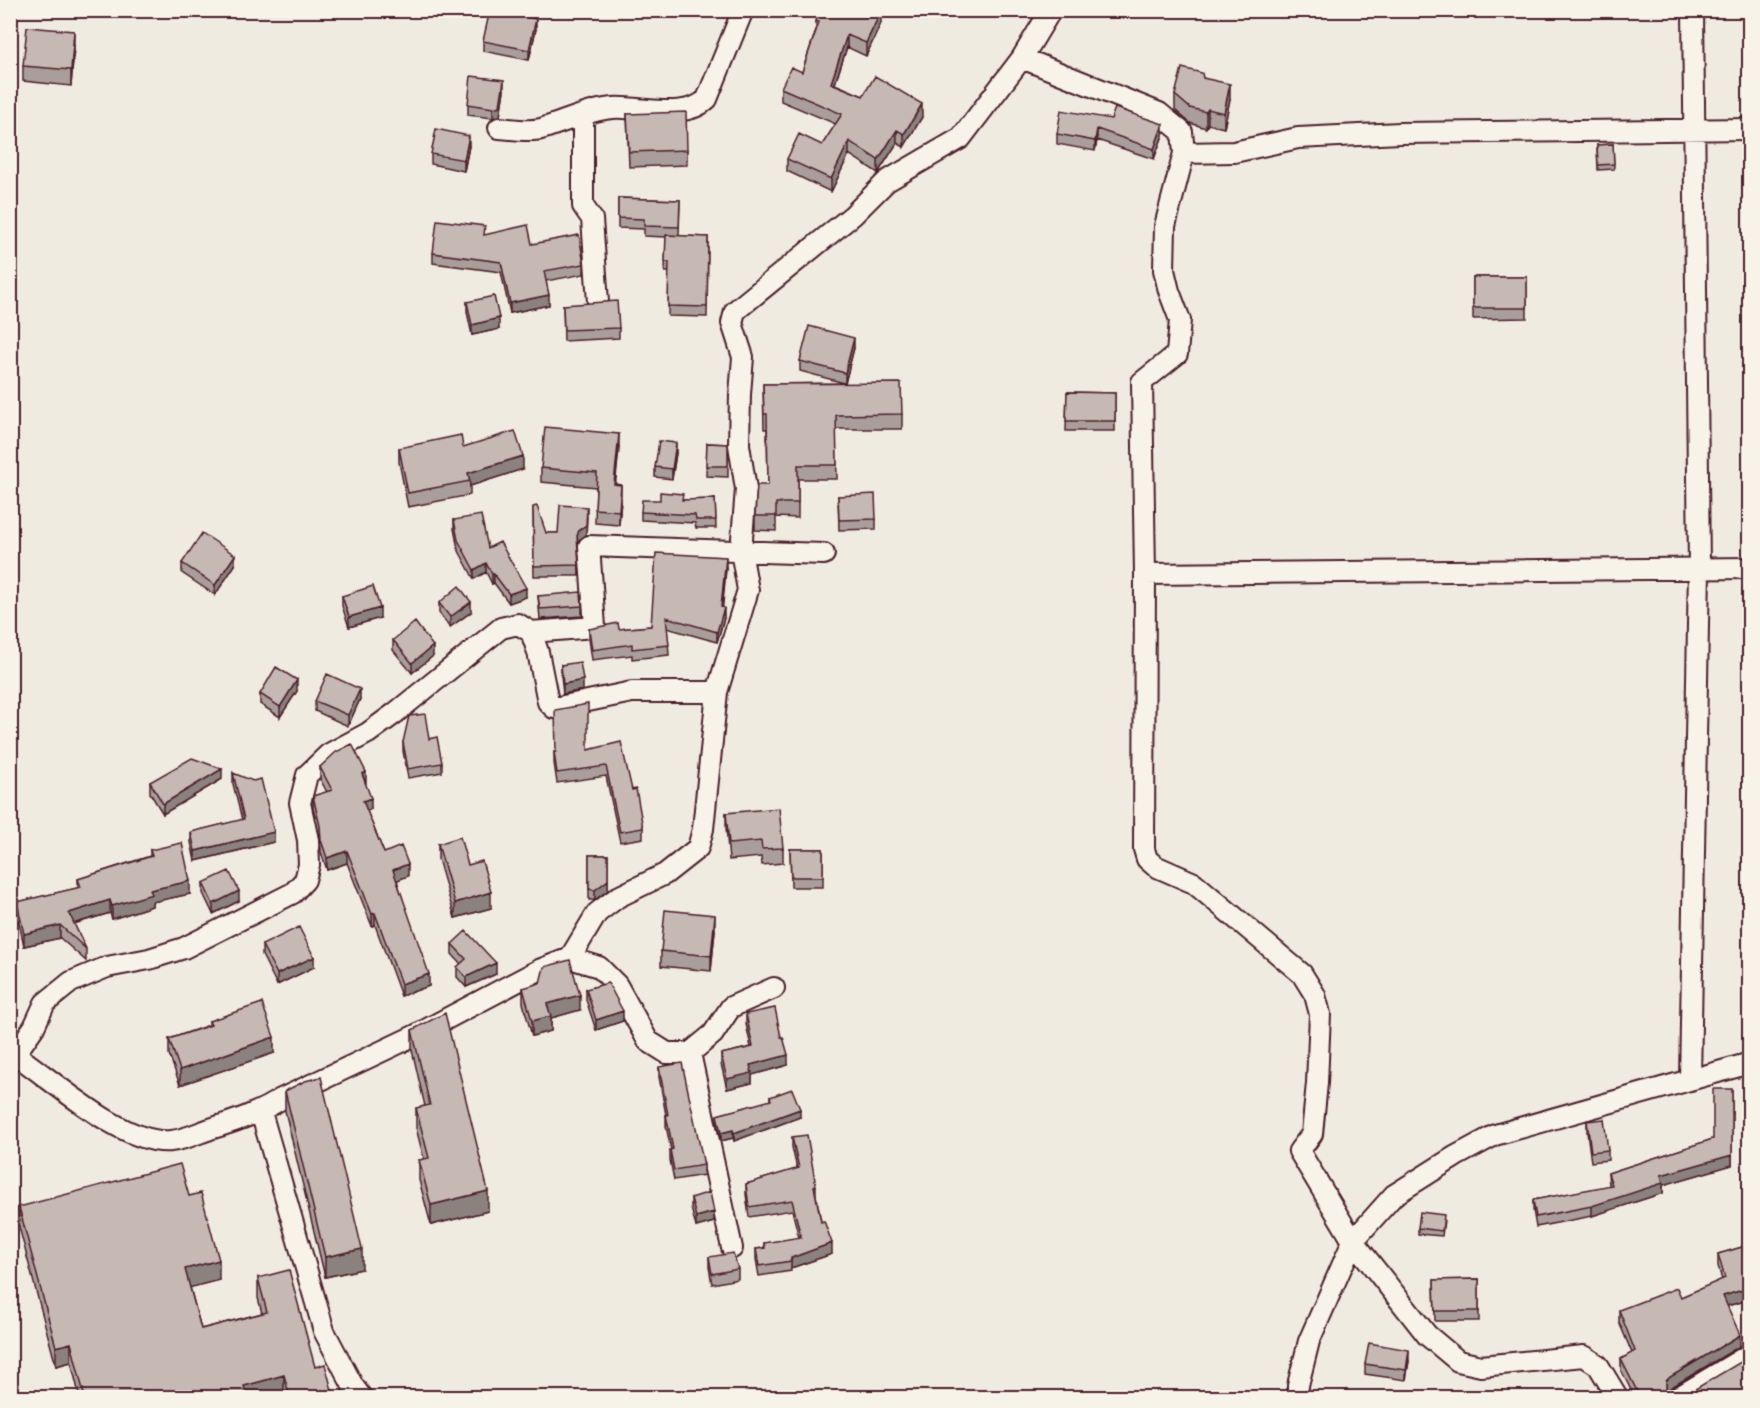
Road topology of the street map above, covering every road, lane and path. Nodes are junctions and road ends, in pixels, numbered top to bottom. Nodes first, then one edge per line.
1 (743, 10) edge
2 (1051, 10) edge
3 (1694, 10) edge
4 (1022, 58) junction
5 (583, 115) junction
6 (500, 128) dead end
7 (1749, 129) edge
8 (1695, 130) junction
9 (1184, 153) junction
10 (598, 302) edge
11 (741, 551) junction
12 (824, 554) dead end
13 (1699, 568) junction
14 (1749, 568) edge
15 (1145, 574) junction
16 (531, 632) junction
17 (717, 692) junction
18 (570, 958) junction
19 (774, 988) dead end
20 (13, 1052) edge
21 (690, 1053) junction
22 (1749, 1063) edge
23 (1690, 1080) junction
24 (261, 1112) junction
25 (1353, 1241) junction
26 (732, 1248) dead end
27 (1749, 1354) edge
28 (362, 1398) edge
29 (1298, 1398) edge
30 (1618, 1398) edge
31 (1677, 1398) edge

1 - 5 street
2 - 4 street
3 - 8 street
4 - 9 street
4 - 11 street
5 - 6 street
5 - 10 street
7 - 8 street
8 - 9 street
8 - 13 street
9 - 15 street
11 - 12 street
11 - 16 street
11 - 17 street
13 - 14 street
13 - 15 street
13 - 23 street
15 - 25 street
16 - 17 street
16 - 20 street
17 - 18 street
18 - 21 street
18 - 24 street
19 - 21 street
20 - 24 street
21 - 26 street
22 - 23 street
23 - 25 street
24 - 28 street
25 - 29 street
25 - 30 street
27 - 31 street

